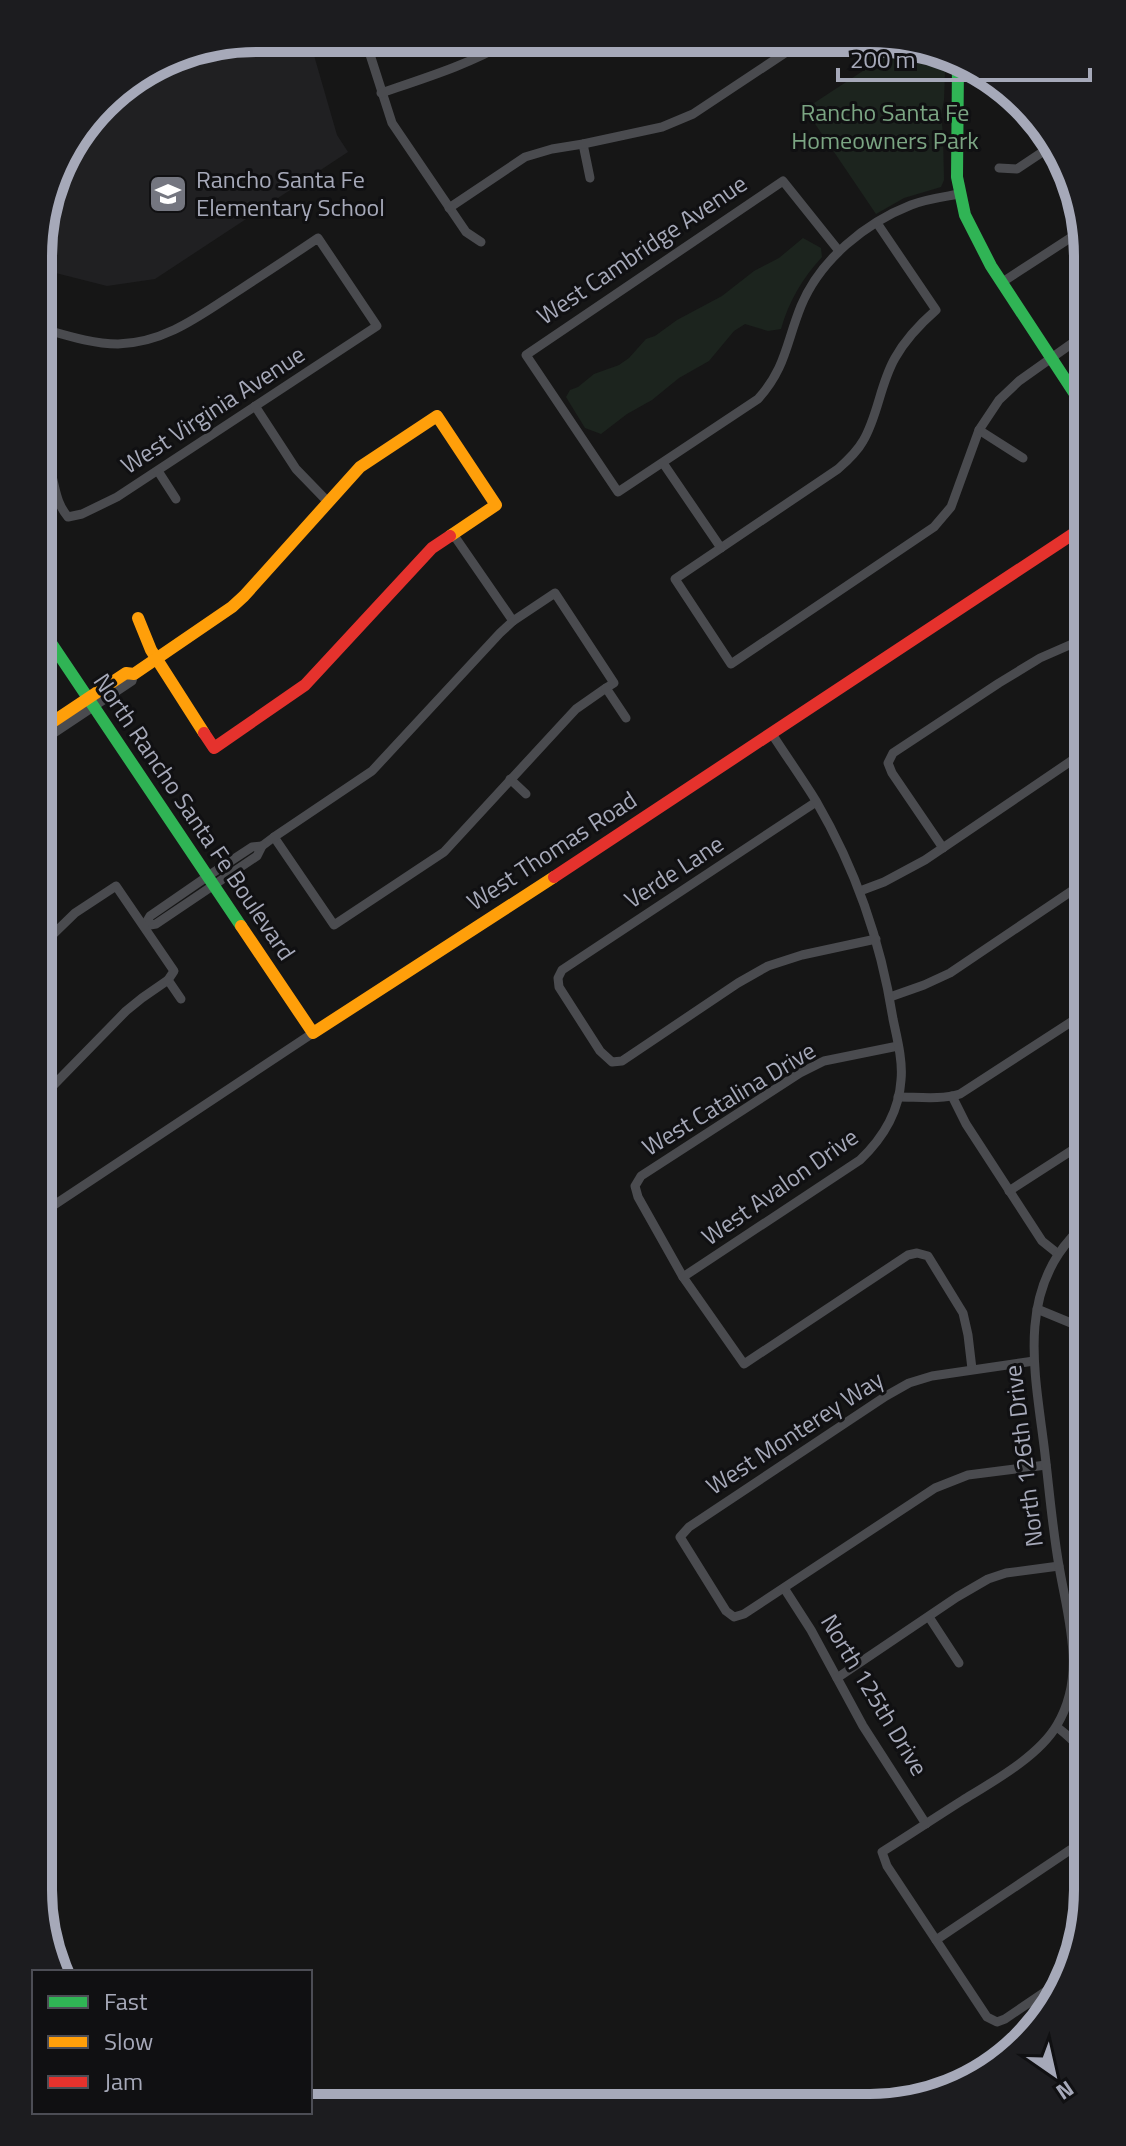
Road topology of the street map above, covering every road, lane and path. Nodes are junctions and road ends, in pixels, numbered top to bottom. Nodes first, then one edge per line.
1 (369, 52) edge
2 (488, 52) edge
3 (782, 52) edge
4 (958, 72) edge
5 (381, 93) junction
6 (583, 144) junction
7 (1044, 151) edge
8 (999, 168) dead end
9 (590, 178) dead end
10 (959, 194) junction
11 (449, 208) junction
12 (877, 223) junction
13 (1072, 236) edge
14 (481, 242) dead end
15 (839, 251) junction
16 (1001, 283) junction
17 (52, 331) edge
18 (1074, 341) edge
19 (1051, 357) junction
20 (1074, 392) edge
21 (255, 406) junction
22 (979, 430) junction
23 (1023, 458) dead end
24 (663, 463) junction
25 (158, 471) junction
26 (52, 475) edge
27 (176, 499) dead end
28 (328, 502) junction
29 (1074, 533) edge
30 (453, 534) junction
31 (721, 548) junction
32 (138, 618) dead end
33 (513, 621) junction
34 (1074, 643) edge
35 (52, 644) edge
36 (156, 659) junction
37 (606, 688) junction
38 (91, 703) junction
39 (626, 718) dead end
40 (52, 724) edge
41 (52, 733) edge
42 (772, 734) junction
43 (1074, 761) edge
44 (510, 779) junction
45 (526, 794) dead end
46 (816, 802) junction
47 (274, 837) junction
48 (943, 848) junction
49 (211, 880) junction
50 (1074, 889) edge
51 (860, 891) junction
52 (144, 926) junction
53 (52, 934) edge
54 (876, 939) junction
55 (168, 980) junction
56 (890, 997) junction
57 (181, 999) dead end
58 (1074, 1020) edge
59 (313, 1033) junction
60 (898, 1046) junction
61 (52, 1087) edge
62 (952, 1096) junction
63 (898, 1097) junction
64 (1074, 1149) edge
65 (1009, 1191) junction
66 (52, 1206) edge
67 (1074, 1235) edge
68 (1057, 1253) junction
69 (683, 1277) junction
70 (1037, 1309) junction
71 (1074, 1324) edge
72 (1034, 1361) junction
73 (972, 1369) junction
74 (1046, 1465) junction
75 (1059, 1566) junction
76 (784, 1588) junction
77 (929, 1617) junction
78 (959, 1663) dead end
79 (837, 1678) junction
80 (1057, 1727) junction
81 (1074, 1742) edge
82 (926, 1824) junction
83 (1074, 1849) edge
84 (936, 1940) junction
85 (1048, 1990) edge

1 - 5 street
2 - 5 street
3 - 6 street
4 - 10 street
5 - 11 street
6 - 9 street
6 - 11 street
7 - 8 street
10 - 12 street
10 - 16 street
11 - 14 street
12 - 15 street
12 - 31 street
13 - 16 street
15 - 24 street
15 - 24 street, West Cambridge Avenue
16 - 19 street
17 - 21 street, West Virginia Avenue
18 - 19 street
19 - 20 street
19 - 22 street
21 - 25 street, West Virginia Avenue
21 - 28 street
22 - 23 street
22 - 31 street
24 - 31 street
25 - 26 street, West Virginia Avenue
25 - 27 street
28 - 30 street
28 - 36 street
29 - 42 street, West Thomas Road
30 - 33 street
30 - 36 street
32 - 36 street
33 - 37 street
33 - 47 street
34 - 48 street
35 - 38 street, North Rancho Santa Fe Boulevard
36 - 38 street
37 - 39 street
37 - 44 street
38 - 40 street
38 - 41 street
38 - 49 street, North Rancho Santa Fe Boulevard
42 - 46 street
42 - 59 street, West Thomas Road
43 - 48 street
44 - 45 street
44 - 47 street
46 - 51 street
46 - 54 street, Verde Lane
47 - 49 street
48 - 51 street
49 - 52 street
49 - 59 street, North Rancho Santa Fe Boulevard
50 - 56 street
51 - 54 street
52 - 53 street
52 - 55 street
54 - 56 street
55 - 57 street
55 - 61 street
56 - 60 street
58 - 62 street
59 - 66 street, West Thomas Road
60 - 63 street
60 - 69 street, West Catalina Drive
62 - 63 street
62 - 65 street
63 - 69 street, West Avalon Drive
64 - 65 street
65 - 68 street
67 - 68 street
68 - 70 street
69 - 73 street, North 126th Drive
70 - 71 street
70 - 72 street, North 126th Drive
72 - 73 street, West Monterey Way
72 - 74 street, North 126th Drive
73 - 76 street, West Monterey Way
74 - 75 street, North 126th Drive
74 - 76 street
75 - 77 street
75 - 80 street, North 126th Drive
76 - 79 street, North 125th Drive
77 - 78 street
77 - 79 street
79 - 82 street, North 125th Drive
80 - 81 street
80 - 82 street
82 - 84 street
83 - 84 street
84 - 85 street

